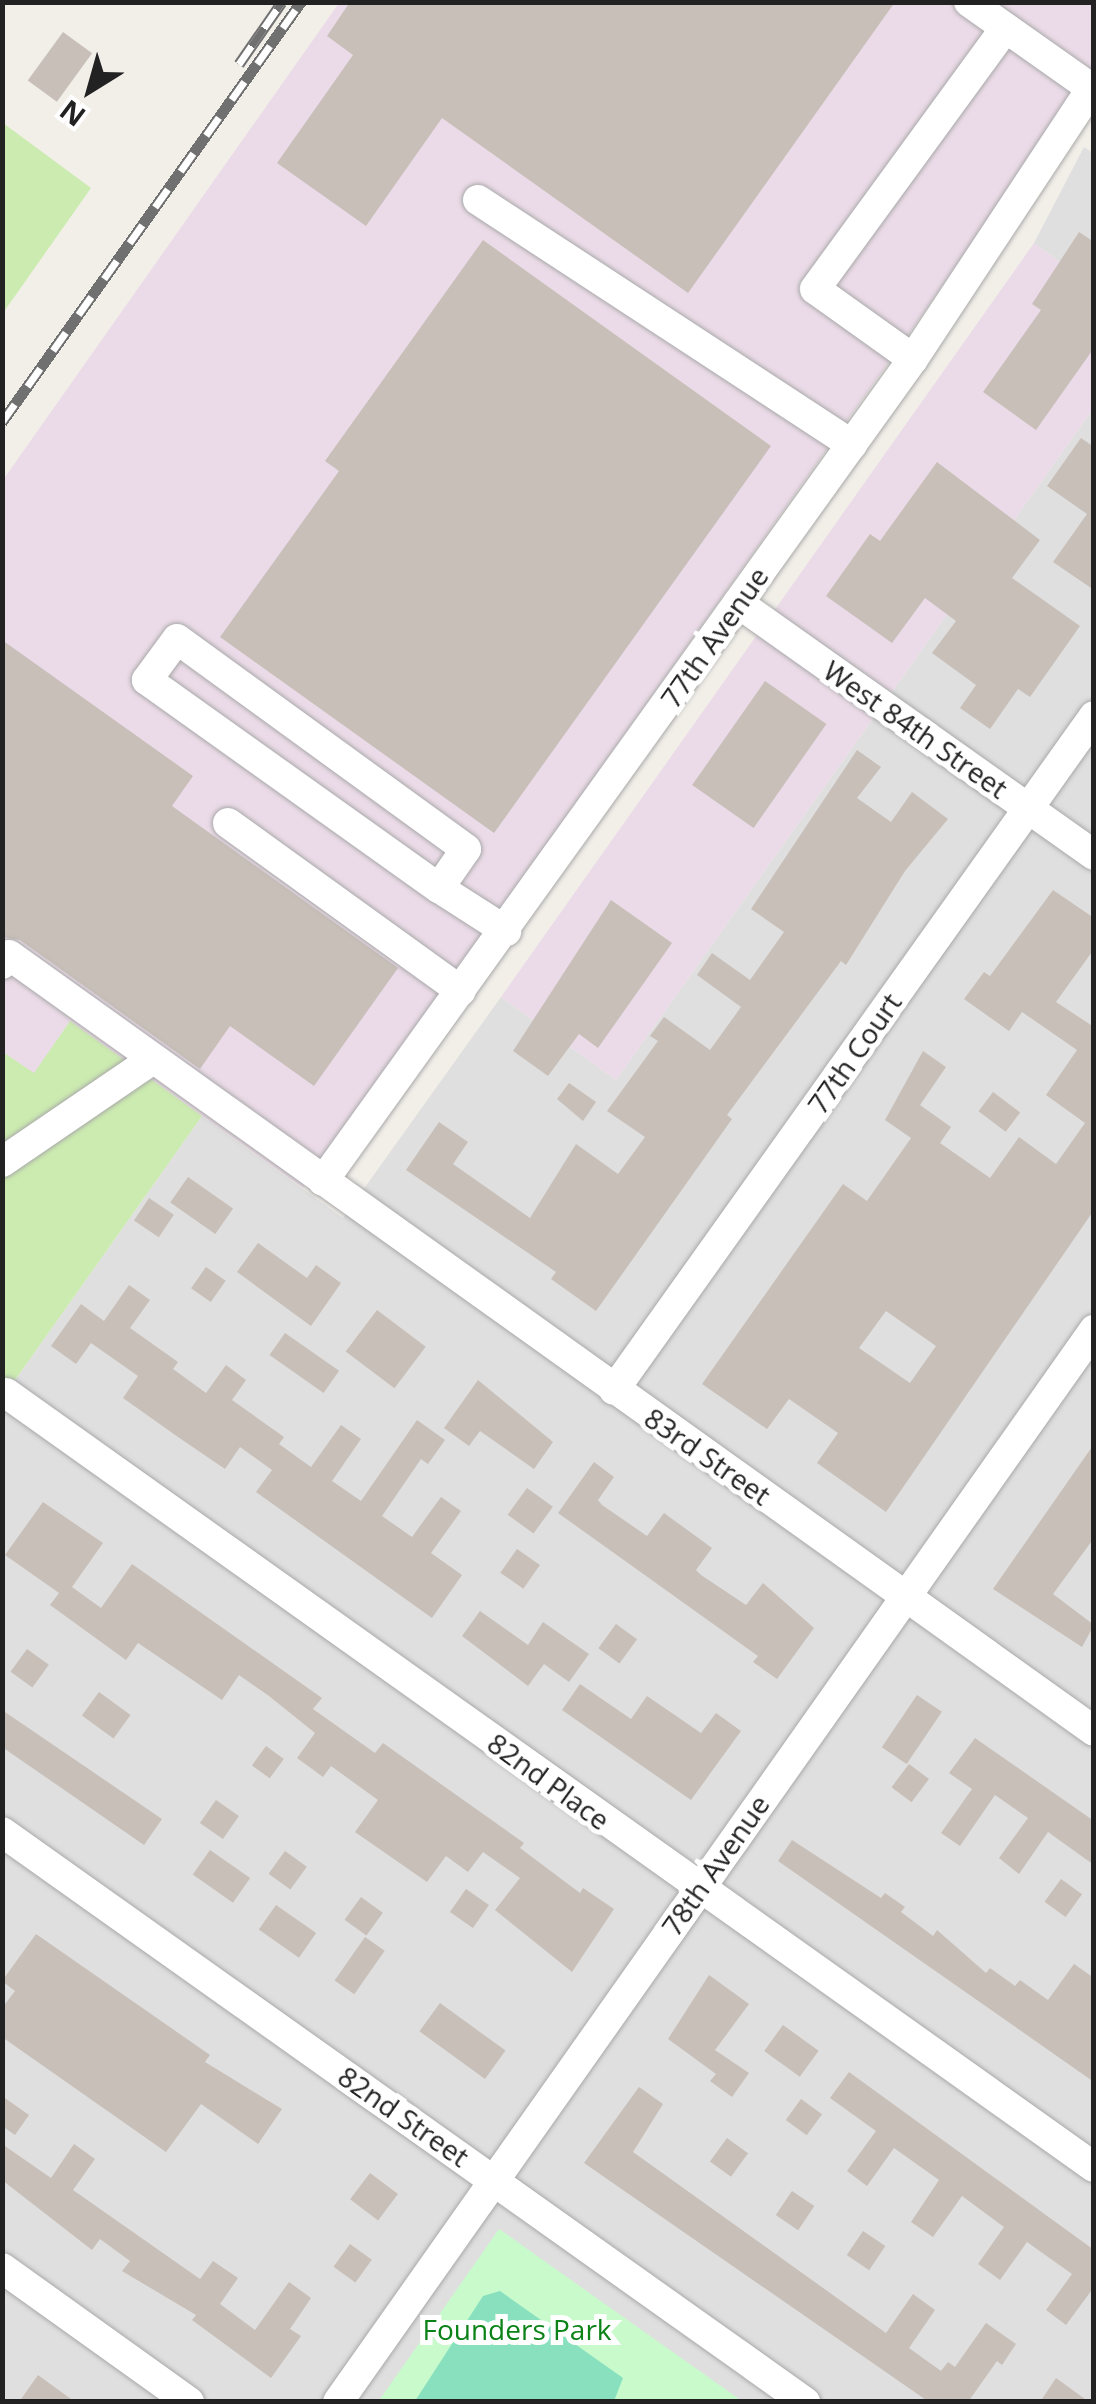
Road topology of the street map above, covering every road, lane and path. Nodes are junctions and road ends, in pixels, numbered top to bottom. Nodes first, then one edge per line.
1 (969, 2) edge
2 (1005, 28) junction
3 (1092, 86) edge
4 (1083, 126) edge
5 (478, 200) dead end
6 (914, 359) junction
7 (852, 445) junction
8 (738, 603) junction
9 (1094, 716) edge
10 (1028, 809) junction
11 (228, 823) dead end
12 (1094, 855) edge
13 (439, 888) junction
14 (506, 931) junction
15 (2, 964) edge
16 (461, 991) junction
17 (153, 1059) junction
18 (2, 1162) edge
19 (323, 1181) junction
20 (1094, 1330) edge
21 (614, 1390) junction
22 (6, 1394) dead end
23 (905, 1594) junction
24 (1094, 1730) edge
25 (2, 1832) edge
26 (699, 1888) junction
27 (1094, 2168) edge
28 (492, 2178) junction
29 (2, 2268) edge
30 (189, 2402) edge
31 (338, 2402) edge
32 (805, 2402) edge

1 - 2 street
2 - 3 street
2 - 6 street
3 - 4 street, 77th Avenue
4 - 6 street, 77th Avenue
5 - 7 street
6 - 7 street, 77th Avenue
7 - 8 street, 77th Avenue
8 - 10 street, West 84th Street
8 - 14 street, 77th Avenue
9 - 10 street, 77th Court
10 - 12 street, West 84th Street
10 - 21 street, 77th Court
11 - 16 street
13 - 13 street
13 - 14 street
14 - 16 street, 77th Avenue
15 - 17 street, 83rd Street
16 - 19 street, 77th Avenue
17 - 18 street
17 - 19 street, 83rd Street
19 - 21 street, 83rd Street
20 - 23 street, 78th Avenue
21 - 23 street, 83rd Street
22 - 26 street, 82nd Place
23 - 24 street, 83rd Street
23 - 26 street, 78th Avenue
25 - 28 street, 82nd Street
26 - 27 street, 82nd Place
26 - 28 street, 78th Avenue
28 - 31 street, 78th Avenue
28 - 32 street, 82nd Street
29 - 30 street

